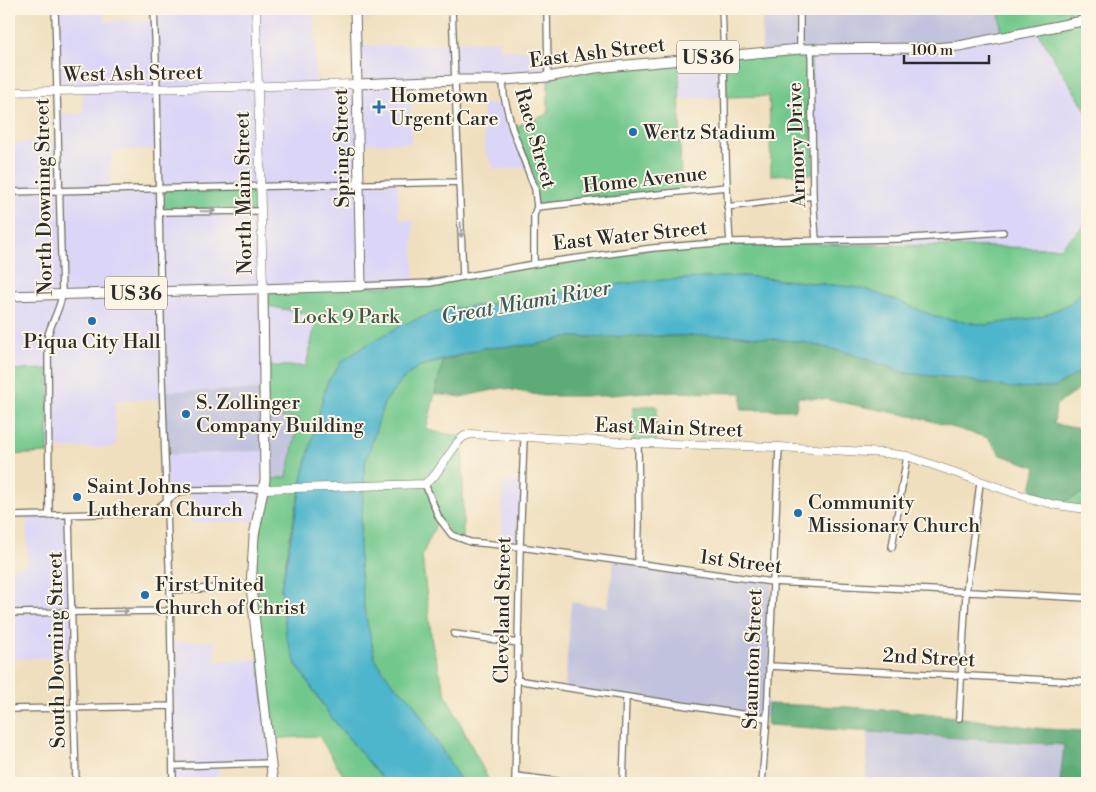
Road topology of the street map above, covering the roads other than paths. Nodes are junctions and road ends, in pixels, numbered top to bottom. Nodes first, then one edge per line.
1 (55, 9) edge
2 (154, 9) edge
3 (256, 9) edge
4 (355, 9) edge
5 (452, 9) edge
6 (547, 9) edge
7 (722, 9) edge
8 (800, 9) edge
9 (1087, 20) edge
10 (800, 49) junction
11 (811, 49) junction
12 (724, 55) junction
13 (548, 76) junction
14 (456, 80) junction
15 (503, 80) junction
16 (357, 84) junction
17 (258, 86) junction
18 (157, 89) junction
19 (57, 91) junction
20 (9, 92) edge
21 (458, 182) junction
22 (359, 184) junction
23 (260, 186) junction
24 (726, 187) junction
25 (159, 189) junction
26 (9, 192) edge
27 (60, 192) junction
28 (813, 196) junction
29 (537, 206) junction
30 (727, 206) junction
31 (260, 210) junction
32 (159, 212) junction
33 (1003, 232) dead end
34 (816, 240) junction
35 (730, 242) junction
36 (534, 264) junction
37 (463, 277) junction
38 (361, 286) junction
39 (263, 290) junction
40 (161, 293) junction
41 (62, 295) junction
42 (9, 296) edge
43 (524, 438) junction
44 (638, 443) junction
45 (779, 446) junction
46 (907, 456) junction
47 (980, 483) junction
48 (425, 484) junction
49 (264, 488) junction
50 (167, 500) junction
51 (1087, 509) edge
52 (9, 516) edge
53 (49, 516) junction
54 (69, 516) junction
55 (520, 547) junction
56 (892, 547) dead end
57 (638, 563) junction
58 (772, 582) junction
59 (251, 588) junction
60 (170, 590) junction
61 (966, 593) junction
62 (1087, 598) edge
63 (170, 611) junction
64 (72, 612) junction
65 (9, 613) edge
66 (454, 634) dead end
67 (518, 643) junction
68 (769, 666) junction
69 (962, 675) junction
70 (516, 680) junction
71 (1087, 682) edge
72 (626, 698) junction
73 (172, 706) junction
74 (74, 708) junction
75 (9, 709) edge
76 (767, 718) junction
77 (959, 718) dead end
78 (271, 763) junction
79 (173, 766) junction
80 (516, 776) junction
81 (76, 783) edge
82 (173, 783) edge
83 (273, 783) edge
84 (515, 783) edge
85 (572, 783) edge
86 (624, 783) edge
87 (762, 783) edge

1 - 19 street, North Downing Street
2 - 18 street
3 - 17 street, North Main Street
4 - 16 main road, Spring Street
5 - 14 street
6 - 13 street
7 - 12 street
8 - 10 street
9 - 11 main road, East Ash Street / US 36
10 - 11 main road, East Ash Street / US 36
10 - 12 main road, East Ash Street / US 36
11 - 28 street, Armory Drive
12 - 13 main road, East Ash Street / US 36
12 - 24 street
13 - 15 main road, East Ash Street / US 36
14 - 15 main road, East Ash Street / US 36
14 - 16 main road, East Ash Street / US 36
14 - 21 street
15 - 29 street, Race Street
16 - 17 street, East Ash Street
16 - 22 main road, Spring Street
17 - 18 street, West Ash Street
17 - 23 street, North Main Street
18 - 19 street, West Ash Street
18 - 25 street
19 - 20 street, West Ash Street
19 - 27 street, North Downing Street
21 - 22 street
21 -> 37 street
22 - 23 street
22 - 38 main road, Spring Street
23 - 25 street
23 - 31 street, North Main Street
24 - 29 street, Home Avenue
24 - 30 street
25 - 27 street
25 - 32 street
26 - 27 street
27 - 41 street, North Downing Street
28 - 30 street, Home Avenue
28 - 34 street, Armory Drive
29 - 36 street, Race Street
30 - 35 street
32 -> 31 street
31 - 39 street, North Main Street
32 - 40 street
33 - 34 street, East Water Street
34 - 35 street, East Water Street
35 - 36 street, East Water Street
36 - 37 street, East Water Street
37 - 38 street, East Water Street
38 - 39 main road, East Water Street / US 36
39 - 40 main road, US 36
39 - 49 main road, North Main Street
40 - 41 main road, US 36
40 - 50 street
41 - 42 main road, US 36
41 - 53 street, North Downing Street
43 - 44 street, East Main Street
43 - 48 street, East Main Street
43 - 55 street, Cleveland Street
44 - 45 street, East Main Street
44 - 57 street
45 - 46 street, East Main Street
45 - 58 street, Staunton Street
46 - 47 street, East Main Street
46 - 56 street
47 - 51 street, East Main Street
47 - 61 street
48 - 49 street
48 - 55 street, 1st Street
49 - 50 street
49 - 59 main road, North Main Street
50 - 54 street
50 - 60 street
52 - 53 street
53 - 54 street
54 - 64 street, South Downing Street
55 - 57 street, 1st Street
55 - 67 street, Cleveland Street
57 - 58 street, 1st Street
58 - 61 street, 1st Street
58 - 68 street, Staunton Street
59 - 60 street
59 - 78 main road, North Main Street
60 - 63 street
61 - 62 street, 1st Street
61 - 69 street
64 -> 63 street
63 - 73 street
64 - 65 street
64 - 74 street, South Downing Street
66 - 67 street
67 - 70 street, Cleveland Street
68 - 69 street, 2nd Street
68 - 76 street, Staunton Street
69 - 71 street, 2nd Street
69 - 77 street
70 - 72 street
70 - 80 street, Cleveland Street
72 - 76 street
72 - 86 street
73 - 74 street
73 - 79 street
74 - 75 street
74 - 81 street, South Downing Street
76 - 87 street, Staunton Street
78 - 79 street
78 - 83 main road, North Main Street
79 - 82 street
80 - 84 street, Cleveland Street
80 - 85 street

